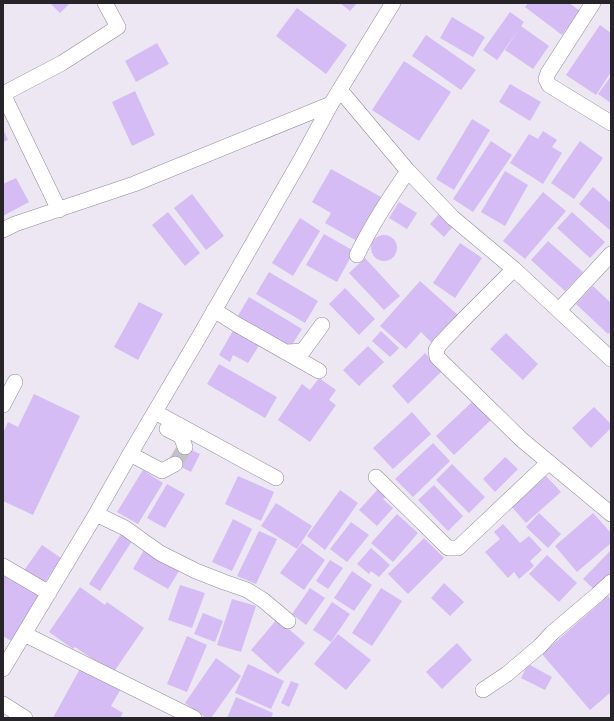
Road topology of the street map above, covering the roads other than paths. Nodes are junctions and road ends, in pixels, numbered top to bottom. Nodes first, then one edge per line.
1 (105, 3) edge
2 (394, 3) edge
3 (593, 3) edge
4 (340, 90) junction
5 (3, 94) edge
6 (331, 104) junction
7 (611, 123) edge
8 (408, 171) junction
9 (59, 210) junction
10 (3, 230) edge
11 (611, 254) edge
12 (357, 255) dead end
13 (514, 269) junction
14 (214, 310) junction
15 (559, 310) junction
16 (322, 325) dead end
17 (287, 352) junction
18 (611, 359) edge
19 (319, 371) dead end
20 (15, 382) dead end
21 (3, 405) edge
22 (153, 416) junction
23 (185, 447) dead end
24 (130, 454) junction
25 (548, 462) junction
26 (175, 464) dead end
27 (376, 477) dead end
28 (276, 478) dead end
29 (96, 514) junction
30 (611, 514) edge
31 (3, 566) edge
32 (611, 582) edge
33 (48, 593) junction
34 (288, 621) dead end
35 (24, 634) junction
36 (3, 669) edge
37 (483, 690) dead end
38 (3, 704) edge
39 (25, 718) edge
40 (194, 718) edge

1 - 5 street
2 - 4 street
3 - 7 street
4 - 6 street
4 - 8 street
5 - 9 street
6 - 9 street
6 - 14 street
8 - 12 street
8 - 13 street
9 - 10 street
11 - 15 street
13 - 15 street
13 - 25 street
14 - 17 street
14 - 22 street
15 - 18 street
16 - 17 street
17 - 19 street
20 - 21 street
22 - 23 street
22 - 24 street
22 - 28 street
24 - 26 street
24 - 29 street
25 - 27 street
25 - 30 street
29 - 33 street
29 - 34 street
31 - 33 street
32 - 37 street
33 - 35 street
35 - 36 street
35 - 40 street
38 - 39 street

